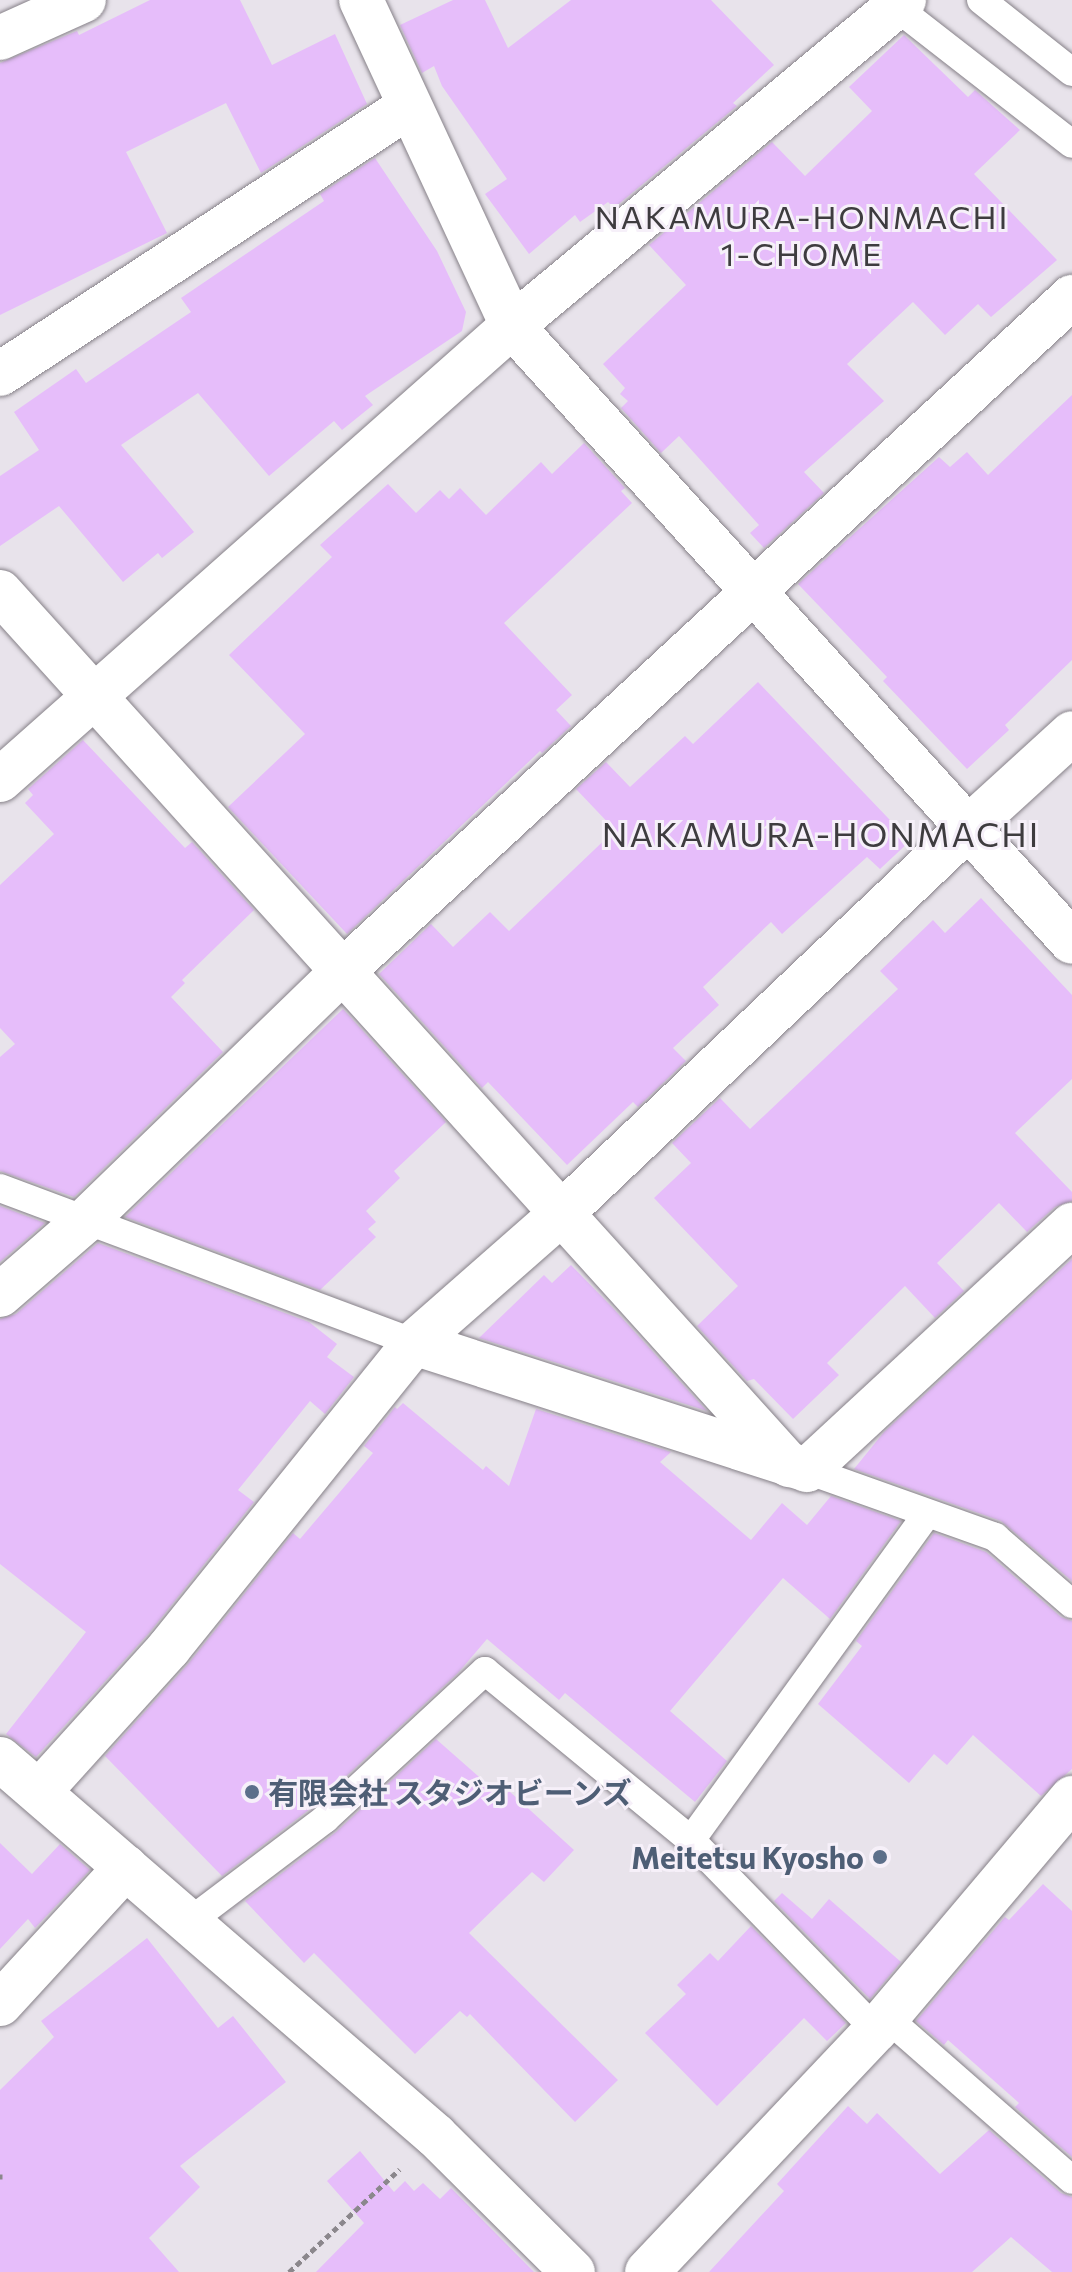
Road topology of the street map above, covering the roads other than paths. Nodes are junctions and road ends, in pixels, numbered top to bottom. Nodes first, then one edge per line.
1 (84, 0) edge
2 (361, 0) edge
3 (981, 0) edge
4 (896, 2) edge
5 (0, 38) edge
6 (1072, 72) edge
7 (408, 107) junction
8 (1072, 144) edge
9 (1072, 297) edge
10 (512, 326) junction
11 (0, 374) edge
12 (0, 592) edge
13 (753, 594) junction
14 (95, 697) junction
15 (1072, 733) edge
16 (0, 780) edge
17 (967, 829) junction
18 (1072, 942) edge
19 (343, 971) junction
20 (0, 1188) edge
21 (562, 1213) junction
22 (84, 1222) junction
23 (1072, 1225) edge
24 (0, 1295) edge
25 (414, 1343) junction
26 (798, 1467) junction
27 (927, 1514) junction
28 (1072, 1604) edge
29 (0, 1759) edge
30 (39, 1792) junction
31 (1072, 1798) edge
32 (691, 1840) junction
33 (126, 1867) junction
34 (189, 1922) junction
35 (0, 2004) edge
36 (881, 2024) junction
37 (1072, 2180) edge
38 (573, 2272) edge
39 (647, 2272) edge

1 - 5 street
2 - 7 street
3 - 6 lane
4 - 8 lane
4 - 10 street
7 - 10 street
7 - 11 street
9 - 13 street
10 - 13 street
10 - 14 street
12 - 14 street
13 - 17 street
13 - 19 street
14 - 16 street
14 - 19 street
15 - 17 street
17 - 18 street
17 - 21 street
19 - 21 street
19 - 22 street
20 - 22 lane
21 - 25 street
21 - 26 street
22 - 24 street
22 - 25 lane
23 - 26 street
25 - 26 street
25 - 30 street
26 - 27 lane
27 - 28 lane
27 - 32 lane
29 - 30 street
30 - 33 street
31 - 36 street
32 - 34 lane
32 - 36 lane
33 - 34 street
33 - 35 street
34 - 38 street
36 - 37 lane
36 - 39 street

